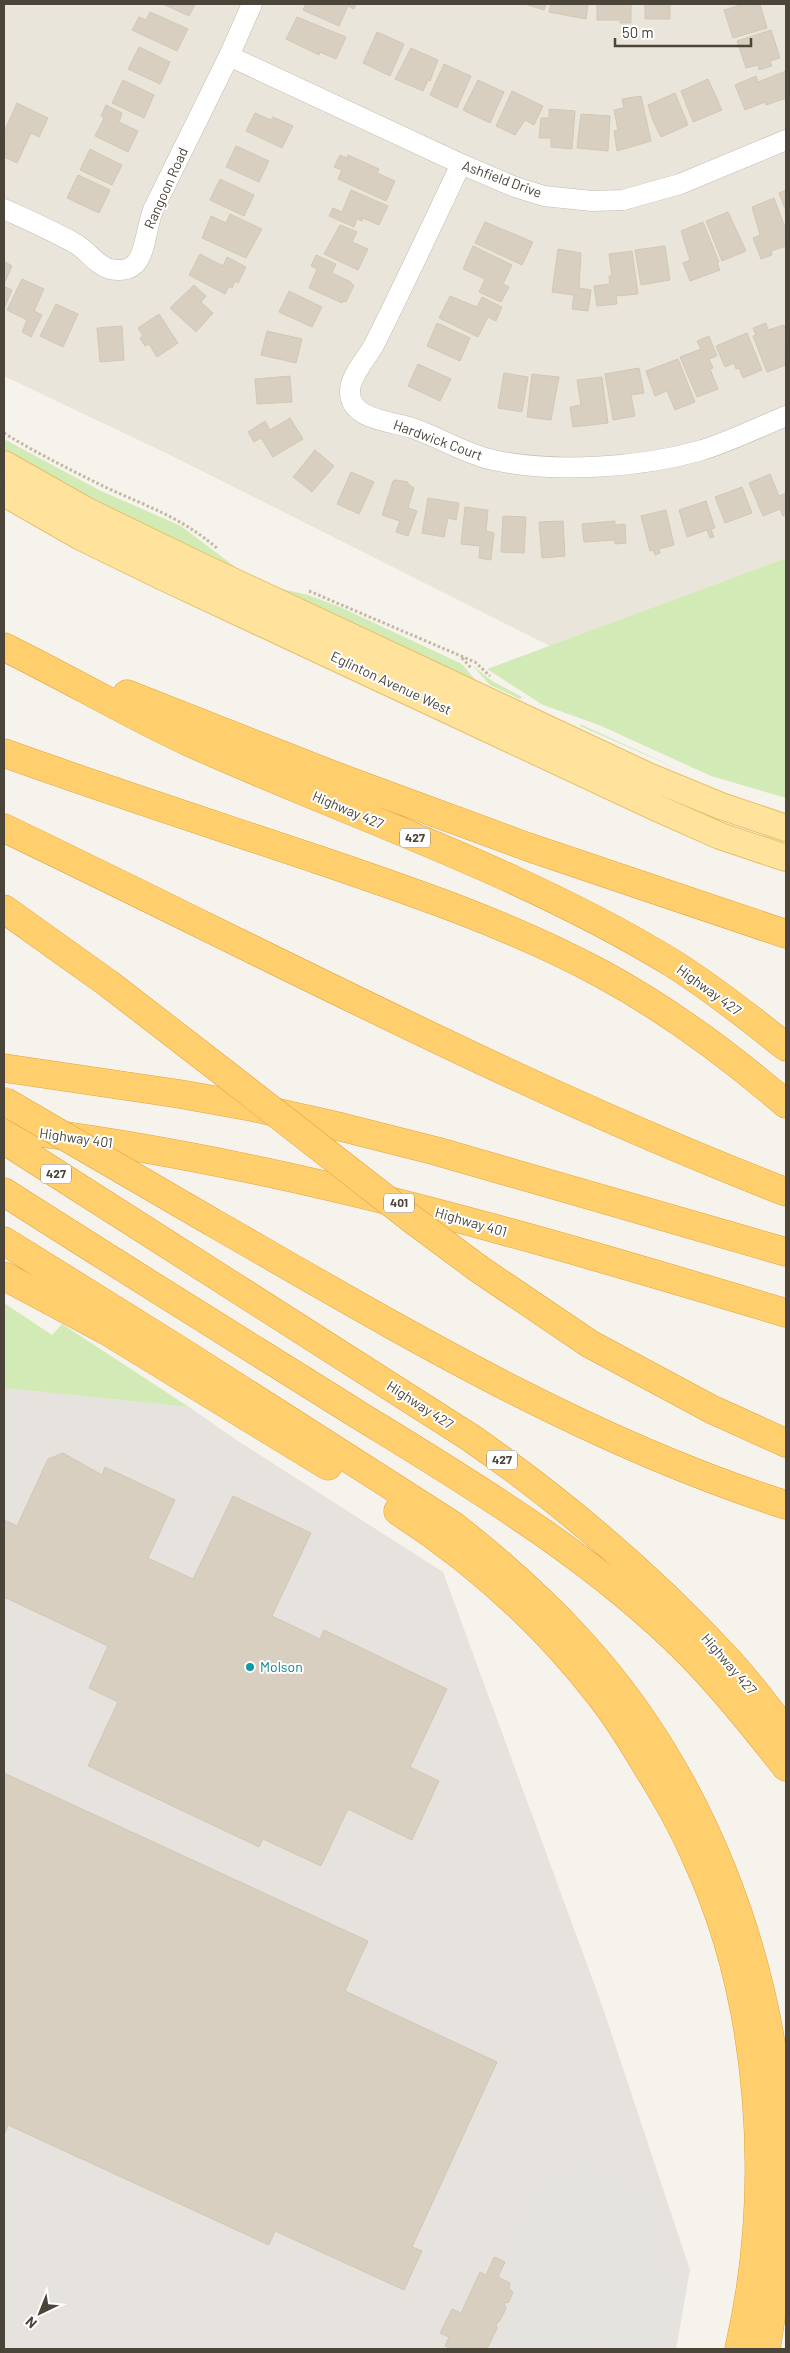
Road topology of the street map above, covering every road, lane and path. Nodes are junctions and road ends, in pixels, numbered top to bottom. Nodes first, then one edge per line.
1 (252, 4) edge
2 (229, 56) junction
3 (786, 140) edge
4 (461, 164) junction
5 (4, 209) edge
6 (786, 416) edge
7 (4, 433) edge
8 (4, 464) edge
9 (4, 493) edge
10 (223, 553) dead end
11 (307, 590) dead end
12 (15, 652) edge
13 (461, 657) dead end
14 (4, 753) edge
15 (4, 828) edge
16 (786, 828) edge
17 (786, 858) edge
18 (4, 908) edge
19 (786, 934) edge
20 (786, 1047) edge
21 (4, 1068) edge
22 (4, 1101) edge
23 (786, 1104) edge
24 (4, 1128) edge
25 (4, 1140) edge
26 (4, 1192) edge
27 (786, 1192) edge
28 (4, 1241) edge
29 (786, 1252) edge
30 (4, 1276) edge
31 (786, 1313) edge
32 (786, 1443) edge
33 (786, 1505) edge
34 (786, 1731) edge
35 (786, 1767) edge
36 (739, 2349) edge
37 (766, 2349) edge

1 - 2 street, Rangoon Road
2 - 4 street, Ashfield Drive
2 - 5 street, Rangoon Road
3 - 4 street, Ashfield Drive
4 - 6 street, Hardwick Court
7 - 10 path
8 - 16 main road, Eglinton Avenue West
9 - 17 main road, Eglinton Avenue West
11 - 13 path
12 - 19 highway
12 - 20 highway, Highway 427 / 427
14 - 23 highway
15 - 27 highway
18 - 32 highway, bridge
21 - 29 highway
22 - 33 highway, bridge
24 - 31 highway, Highway 401 / 401
25 - 34 highway, Highway 427 / 427
26 - 35 highway
28 - 37 highway
30 - 36 highway

